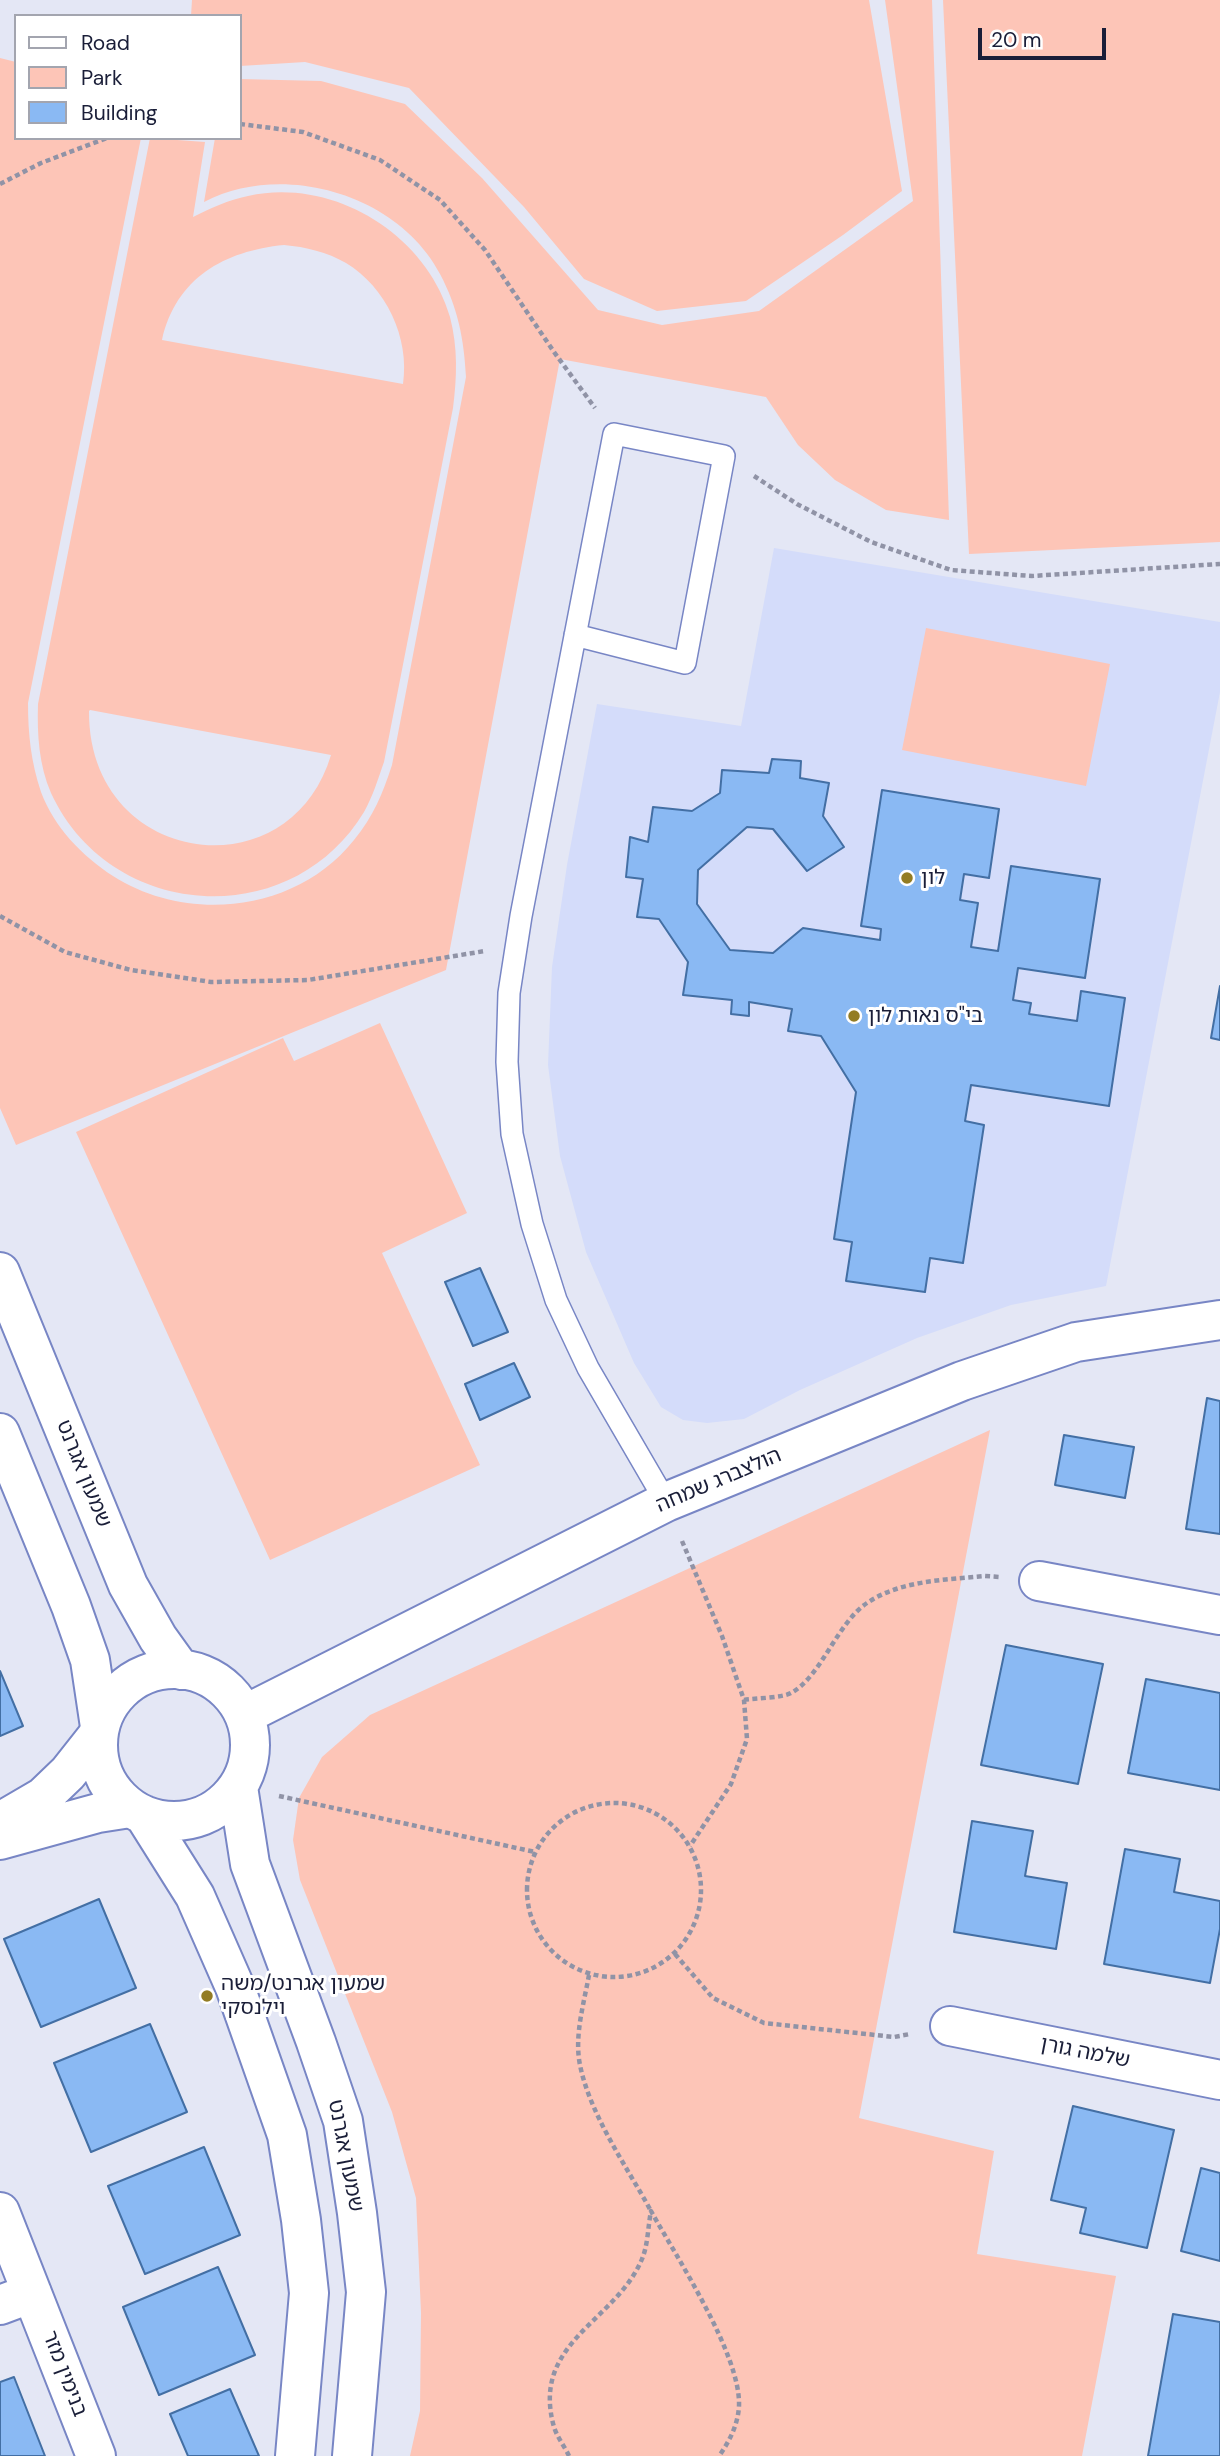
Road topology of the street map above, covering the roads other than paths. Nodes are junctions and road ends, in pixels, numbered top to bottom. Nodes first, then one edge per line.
1 (575, 635) junction
2 (0, 1272) edge
3 (1220, 1320) edge
4 (0, 1433) edge
5 (666, 1502) junction
6 (1039, 1581) road end
7 (1220, 1615) edge
8 (181, 1670) junction
9 (244, 1715) junction
10 (99, 1731) junction
11 (238, 1787) junction
12 (137, 1812) junction
13 (0, 1822) edge
14 (0, 1840) edge
15 (950, 2026) road end
16 (1220, 2080) edge
17 (0, 2212) edge
18 (16, 2299) edge
19 (96, 2456) edge
20 (295, 2456) edge
21 (352, 2456) edge

1 - 1 lane
1 - 5 lane
2 - 8 street, שמעון אגרנט
3 - 5 street, הולצברג שמחה
4 - 10 street
5 - 9 street, הולצברג שמחה
6 - 7 street
8 - 9 street
8 - 10 street
9 - 11 street
10 - 12 street
10 - 13 street
11 - 12 street
11 - 21 street, שמעון אגרנט
12 - 14 street
12 - 20 street
15 - 16 street, שלמה גורן
17 - 18 street, בנימין מזר
18 - 19 street, בנימין מזר

